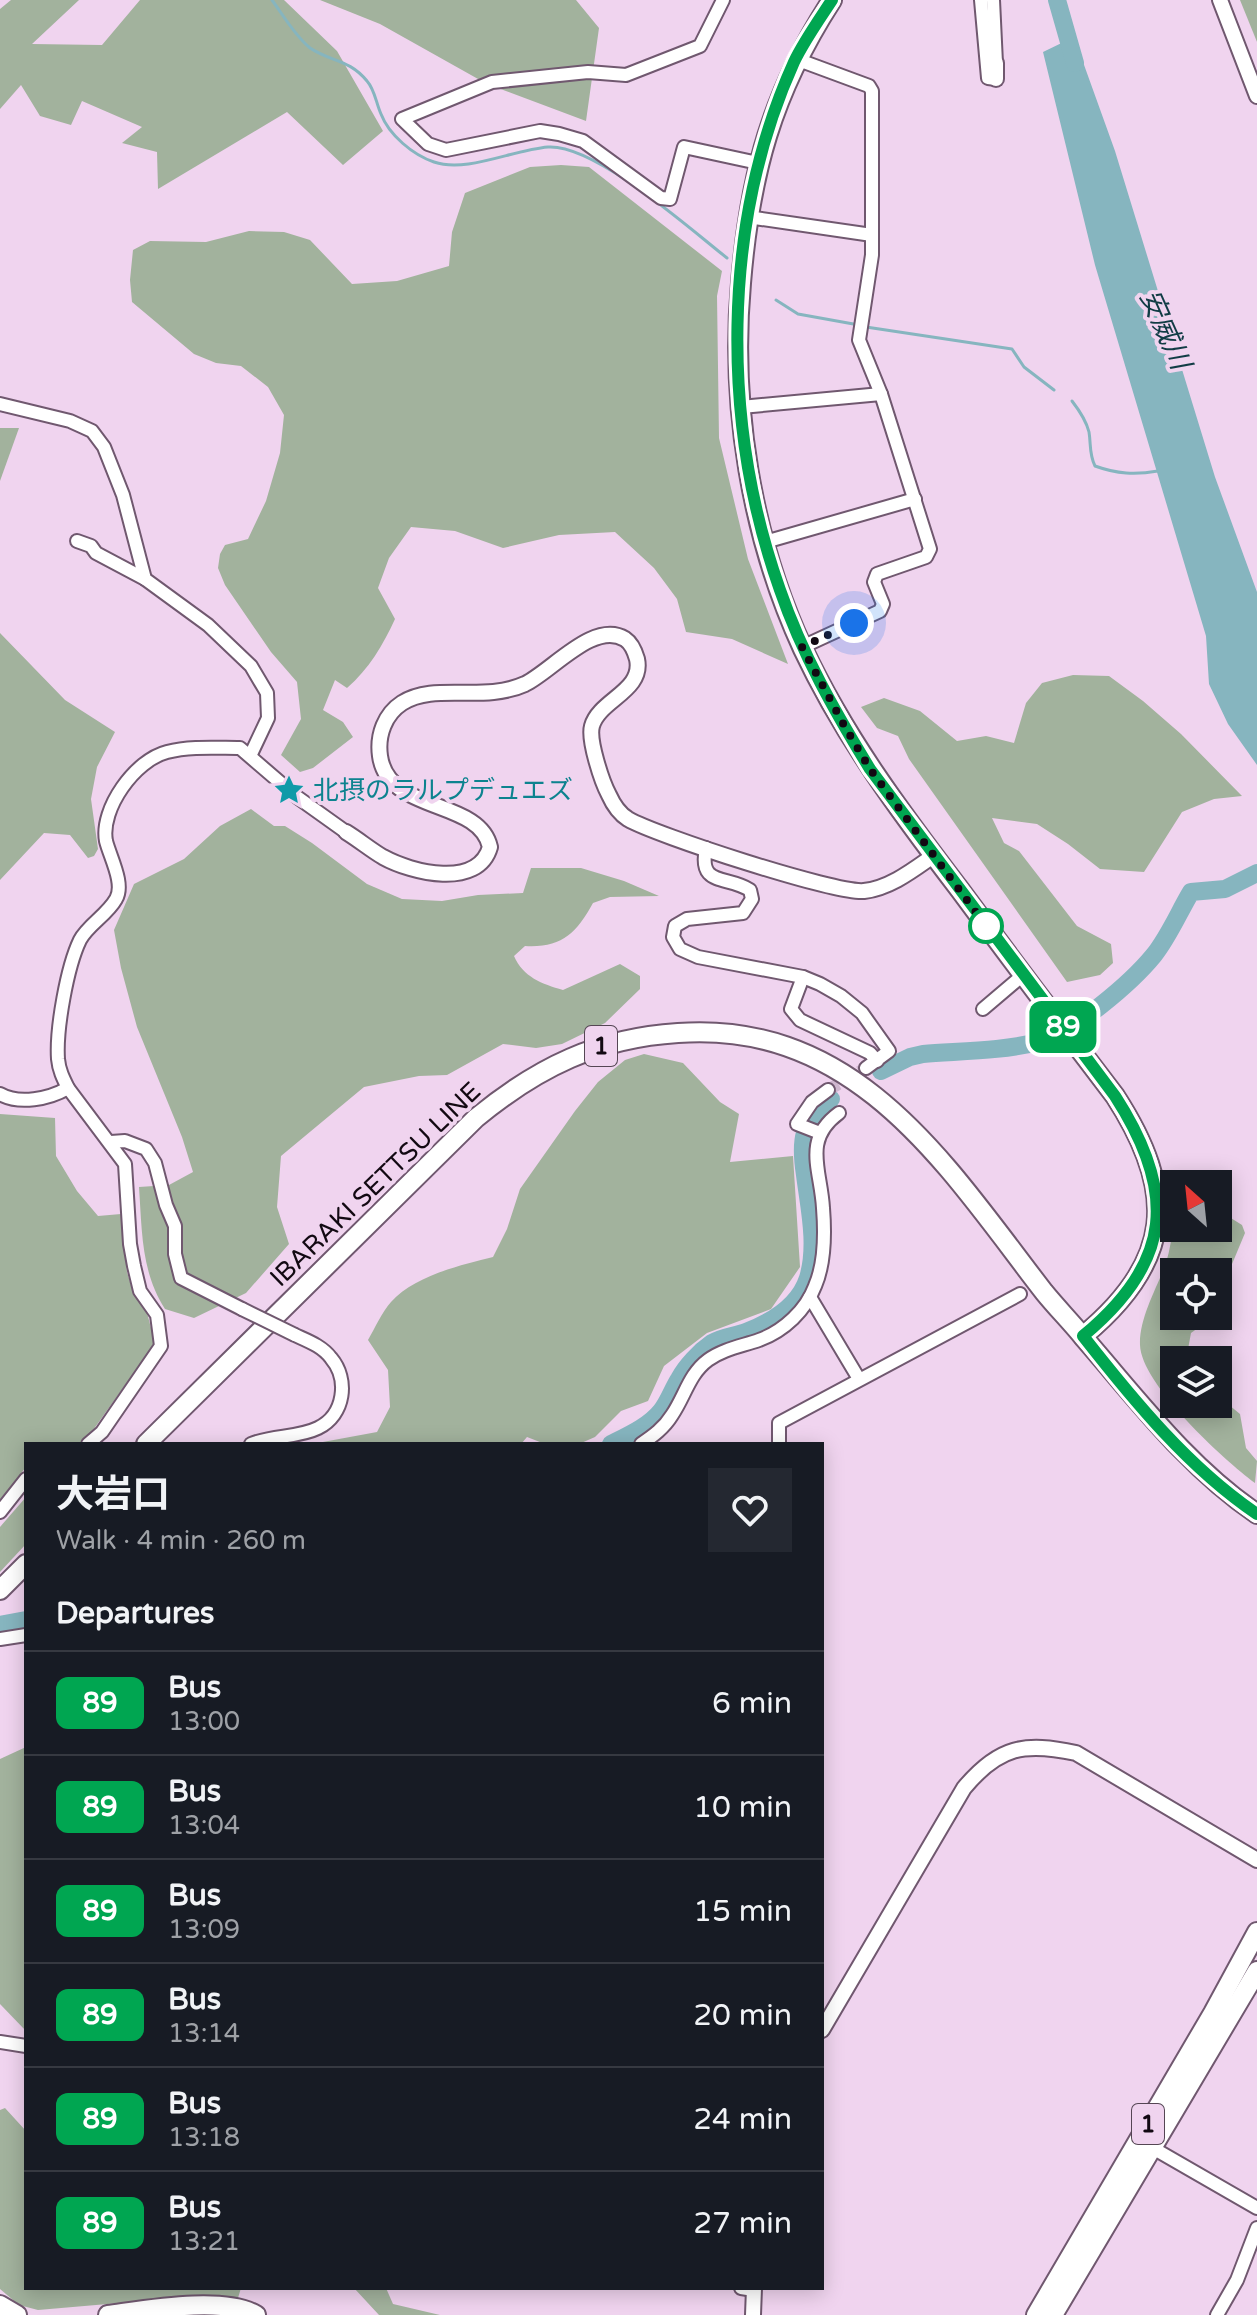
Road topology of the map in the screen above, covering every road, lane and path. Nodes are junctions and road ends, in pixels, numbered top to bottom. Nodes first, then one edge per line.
1 (723, 0) edge
2 (832, 0) edge
3 (981, 0) edge
4 (993, 0) edge
5 (1220, 0) edge
6 (796, 59) junction
7 (996, 63) joint
8 (996, 79) joint
9 (1257, 96) edge
10 (758, 163) junction
11 (748, 217) junction
12 (872, 235) junction
13 (881, 394) junction
14 (0, 404) edge
15 (741, 407) junction
16 (915, 499) junction
17 (77, 541) dead end
18 (765, 542) junction
19 (145, 579) junction
20 (802, 647) junction
21 (251, 754) junction
22 (346, 832) joint
23 (706, 848) junction
24 (933, 856) junction
25 (1023, 975) junction
26 (803, 977) junction
27 (983, 1009) dead end
28 (68, 1088) junction
29 (828, 1090) tunnel mouth
30 (0, 1094) edge
31 (839, 1113) dead end
32 (818, 1133) junction
33 (111, 1142) junction
34 (1020, 1294) dead end
35 (810, 1297) junction
36 (1083, 1336) junction
37 (859, 1379) junction
38 (90, 1442) edge
39 (148, 1442) edge
40 (259, 1442) edge
41 (644, 1442) edge
42 (779, 1442) edge
43 (24, 1482) edge
44 (0, 1512) edge
45 (1257, 1514) edge
46 (21, 1569) edge
47 (0, 1590) edge
48 (24, 1635) edge
49 (0, 1639) edge
50 (1257, 1860) edge
51 (1257, 1932) edge
52 (1257, 1971) edge
53 (824, 2027) edge
54 (0, 2042) edge
55 (24, 2046) edge
56 (1151, 2147) junction
57 (1257, 2208) edge
58 (1257, 2228) edge
59 (750, 2290) edge
60 (0, 2305) edge
61 (17, 2315) edge
62 (108, 2315) edge
63 (256, 2315) edge
64 (753, 2315) edge
65 (1036, 2315) edge
66 (1053, 2315) edge
67 (1217, 2315) edge

1 - 10 street
2 - 6 main road
3 - 8 street
4 - 7 street
5 - 9 street
6 - 10 main road
6 - 12 street
7 - 8 street
10 - 11 main road
11 - 12 street
11 - 15 main road
12 - 13 street
13 - 15 street
13 - 16 street
14 - 19 street
15 - 18 main road
16 - 18 street
16 - 20 street
17 - 19 street
18 - 20 main road
19 - 21 street
20 - 24 main road
21 - 22 street
21 - 28 street
22 - 23 street
23 - 24 street
23 - 26 street
24 - 25 main road
25 - 27 street
25 - 36 main road
26 - 26 street
28 - 30 street
28 - 33 street
29 - 32 street
31 - 32 street
32 - 35 street
33 - 38 street
33 - 40 street, bridge
34 - 37 street
35 - 37 street
35 - 41 street
36 - 39 main road, IBARAKI SETTSU LINE / 1
36 - 45 main road, IBARAKI SETTSU LINE
37 - 42 street
43 - 44 street
46 - 47 main road
48 - 49 street
50 - 53 street
51 - 65 main road, 1
52 - 56 main road, 1
54 - 55 street
56 - 57 street
56 - 66 main road, 1
58 - 67 street
59 - 64 street
60 - 61 main road
62 - 63 main road

